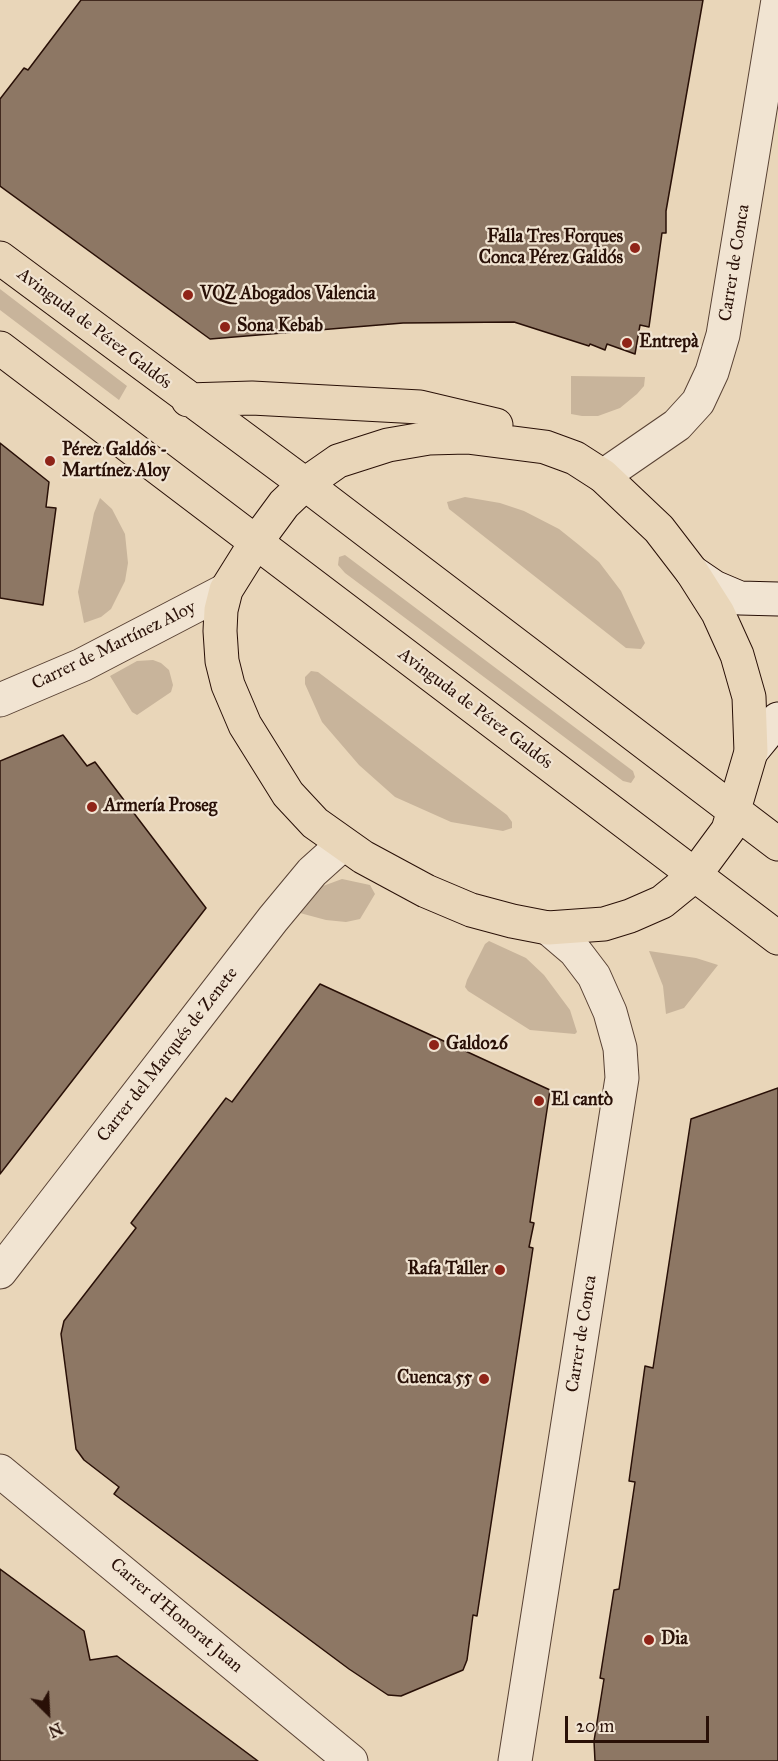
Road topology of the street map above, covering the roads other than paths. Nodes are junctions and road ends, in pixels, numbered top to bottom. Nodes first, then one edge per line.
1 (778, 0) edge
2 (0, 258) edge
3 (0, 348) edge
4 (188, 400) junction
5 (545, 447) junction
6 (603, 476) junction
7 (305, 484) junction
8 (256, 542) junction
9 (692, 572) junction
10 (226, 590) junction
11 (778, 599) edge
12 (0, 700) edge
13 (778, 719) edge
14 (751, 752) junction
15 (735, 812) junction
16 (778, 844) edge
17 (342, 845) junction
18 (694, 876) junction
19 (548, 928) junction
20 (778, 938) edge
21 (0, 1272) edge
22 (0, 1471) edge
23 (351, 1761) edge
24 (515, 1761) edge

1 - 6 street, Carrer de Conca
2 - 4 main road, Avinguda de Pérez Galdós
3 - 8 main road, Avinguda de Pérez Galdós
4 - 5 main road, Avinguda de Pérez Galdós
4 - 7 main road, Avinguda de Pérez Galdós
5 - 6 main road, Avinguda de Pérez Galdós
5 - 7 main road, Avinguda de Pérez Galdós
6 - 9 main road, Avinguda de Pérez Galdós
7 - 8 main road, Avinguda de Pérez Galdós
7 - 15 main road, Avinguda de Pérez Galdós
8 - 10 main road, Avinguda de Pérez Galdós
8 - 18 main road, Avinguda de Pérez Galdós
9 - 11 street
9 - 14 main road, Avinguda de Pérez Galdós
10 - 12 street, Carrer de Martínez Aloy
10 - 17 main road, Avinguda de Pérez Galdós
13 - 14 street
14 - 15 main road, Avinguda de Pérez Galdós
15 - 16 main road, Avinguda de Pérez Galdós
15 - 18 main road, Avinguda de Pérez Galdós
17 - 19 main road, Avinguda de Pérez Galdós
17 - 21 street, Carrer del Marqués de Zenete
18 - 19 main road, Avinguda de Pérez Galdós
18 - 20 main road, Avinguda de Pérez Galdós
19 - 24 street, Carrer de Conca
22 - 23 street, Carrer d'Honorat Juan

